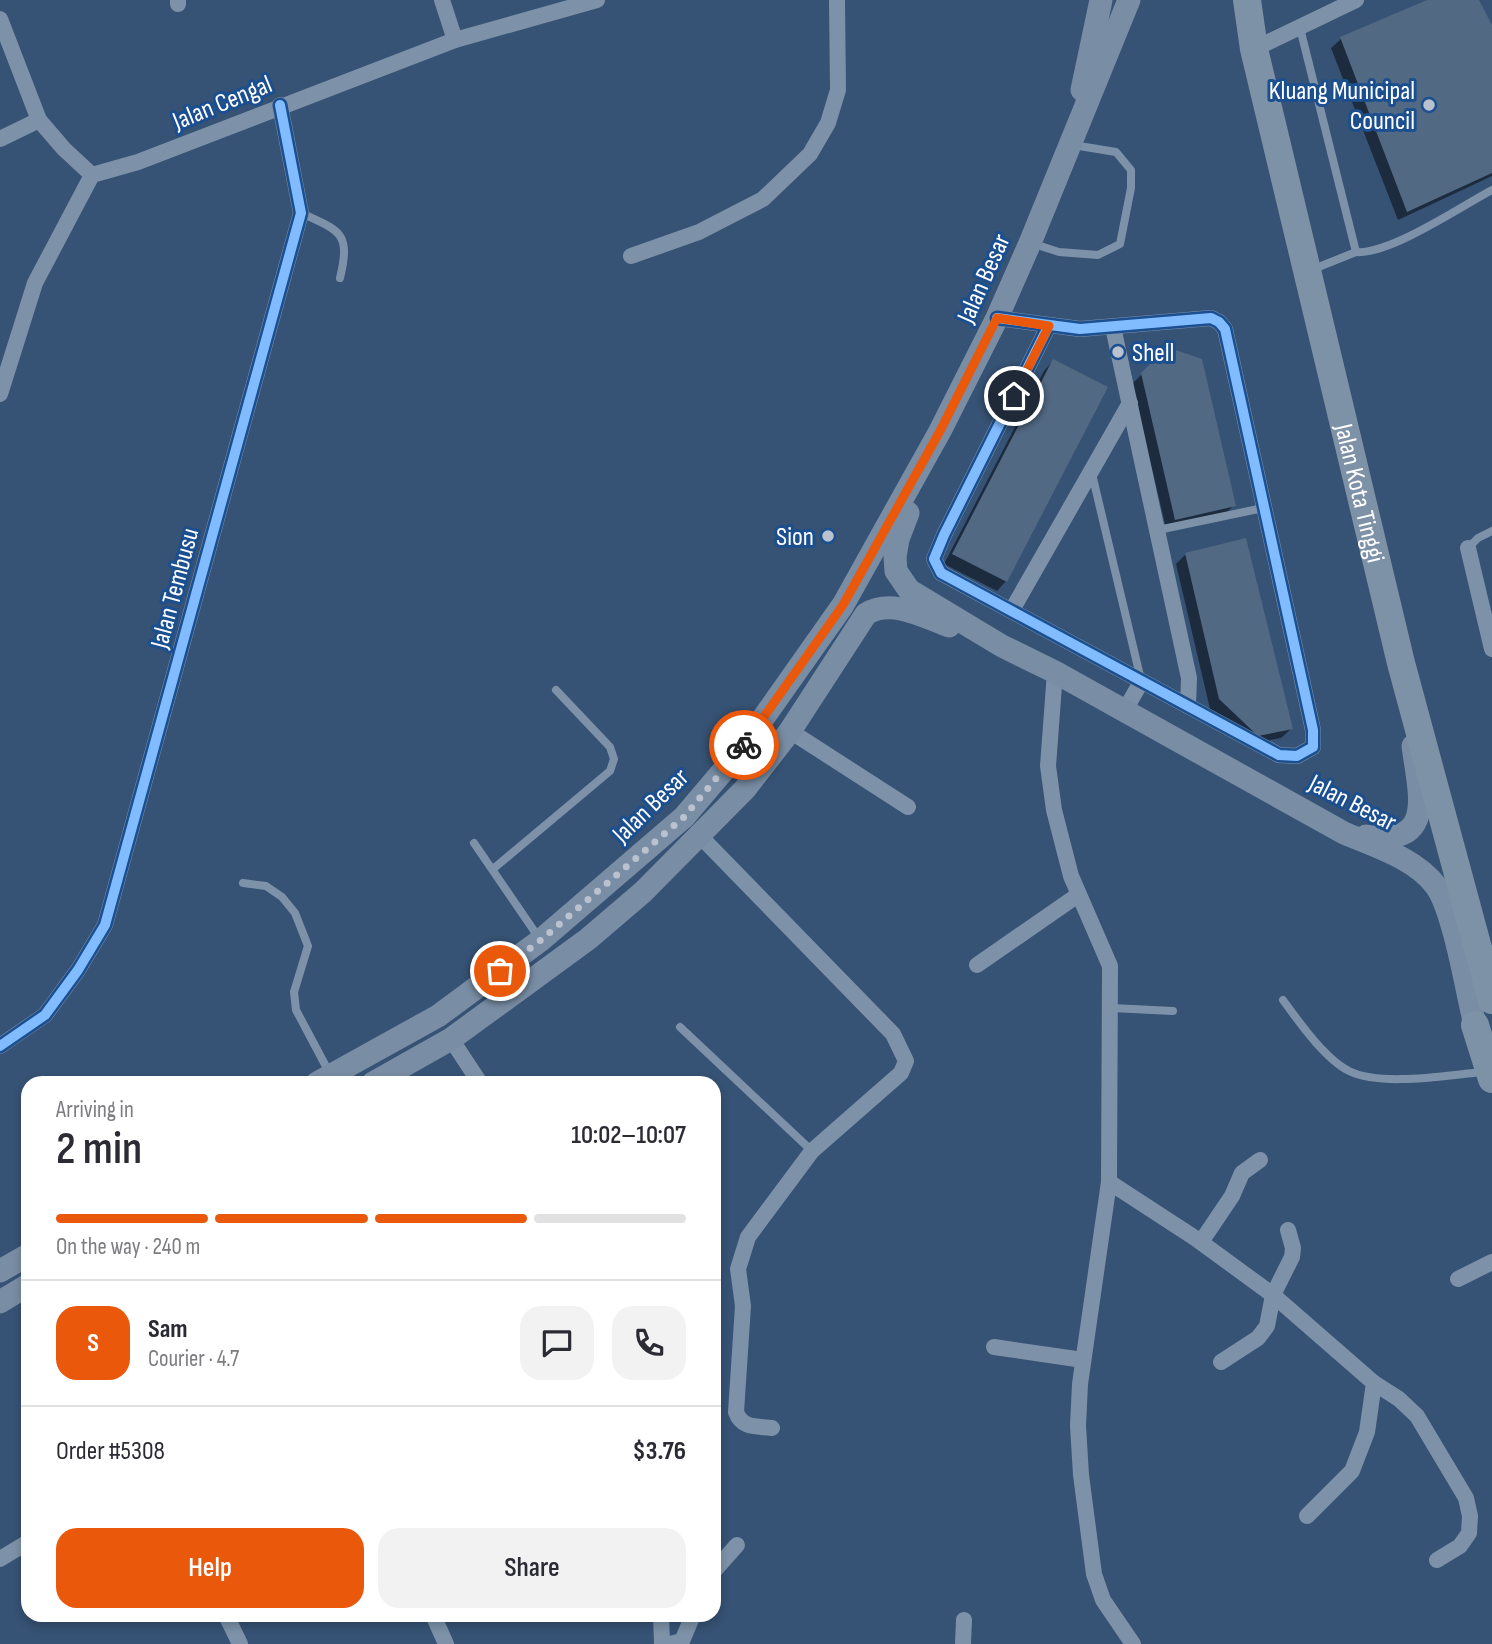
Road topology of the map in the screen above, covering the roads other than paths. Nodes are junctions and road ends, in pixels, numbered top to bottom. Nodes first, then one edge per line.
1 (442, 0) edge
2 (597, 0) edge
3 (837, 0) edge
4 (1101, 0) edge
5 (1129, 0) edge
6 (1237, 0) edge
7 (1247, 0) edge
8 (1356, 0) edge
9 (0, 19) edge
10 (1300, 28) junction
11 (455, 40) junction
12 (1254, 49) junction
13 (280, 105) junction
14 (39, 120) junction
15 (0, 139) edge
16 (1070, 144) junction
17 (92, 175) junction
18 (1492, 190) edge
19 (302, 213) junction
20 (1030, 243) junction
21 (1356, 251) junction
22 (631, 256) dead end
23 (1308, 271) junction
24 (340, 278) dead end
25 (997, 318) junction
26 (1049, 326) junction
27 (1113, 327) junction
28 (0, 394) edge
29 (1130, 403) junction
30 (940, 431) junction
31 (1091, 471) junction
32 (1263, 508) junction
33 (1158, 530) junction
34 (1492, 531) edge
35 (1468, 548) joint
36 (1012, 610) junction
37 (1002, 646) junction
38 (1492, 649) edge
39 (1401, 663) junction
40 (1055, 672) junction
41 (1141, 682) junction
42 (556, 690) dead end
43 (1188, 706) junction
44 (1124, 712) junction
45 (790, 731) junction
46 (908, 807) dead end
47 (1344, 832) junction
48 (700, 836) junction
49 (474, 843) dead end
50 (493, 869) junction
51 (243, 883) dead end
52 (1078, 895) junction
53 (541, 940) junction
54 (977, 965) dead end
55 (1490, 992) edge
56 (1283, 1000) dead end
57 (1112, 1008) junction
58 (1173, 1011) dead end
59 (1475, 1026) joint
60 (680, 1027) dead end
61 (451, 1039) junction
62 (0, 1046) edge
63 (1491, 1075) edge
64 (323, 1076) edge
65 (329, 1076) edge
66 (385, 1076) edge
67 (475, 1076) edge
68 (812, 1151) junction
69 (1260, 1160) dead end
70 (1109, 1182) junction
71 (1288, 1230) dead end
72 (1201, 1242) junction
73 (21, 1259) edge
74 (1492, 1262) edge
75 (0, 1271) edge
76 (1458, 1279) dead end
77 (21, 1289) edge
78 (1273, 1296) junction
79 (0, 1302) edge
80 (994, 1347) dead end
81 (1083, 1360) junction
82 (1221, 1362) dead end
83 (1374, 1384) junction
84 (772, 1428) dead end
85 (1307, 1517) dead end
86 (737, 1545) dead end
87 (21, 1546) edge
88 (0, 1559) edge
89 (1437, 1560) dead end
90 (721, 1563) edge
91 (964, 1620) dead end
92 (229, 1622) edge
93 (436, 1622) edge
94 (661, 1622) edge
95 (690, 1622) edge
96 (240, 1644) edge
97 (446, 1644) edge
98 (662, 1644) edge
99 (670, 1644) edge
100 (963, 1644) edge
101 (1133, 1644) edge

1 - 11 street
2 - 11 street, Jalan Cengal
3 - 22 street
4 - 16 main road, Jalan Besar
5 - 16 main road, Jalan Besar
6 - 12 main road
7 - 12 highway, Jalan Kota Tinggi
8 - 10 street
9 - 14 street
10 - 12 street
10 - 21 lane
11 - 13 street, Jalan Cengal
12 - 23 highway, Jalan Kota Tinggi
13 - 17 street, Jalan Cengal
13 - 19 street, Jalan Tembusu
14 - 15 street
14 - 17 street
16 - 20 main road, Jalan Besar
16 - 20 lane
17 - 28 street
18 - 21 lane
19 - 24 lane
19 - 62 street, Jalan Tembusu
20 - 25 main road, Jalan Besar
21 - 23 lane
23 - 39 highway, Jalan Kota Tinggi
25 - 26 street
25 - 30 main road, Jalan Besar
26 - 27 street
26 - 36 street
27 - 29 street
27 - 32 street
29 - 31 street
29 - 33 street
30 - 37 main road, Jalan Besar
30 - 53 main road, Jalan Besar
31 - 36 street
31 - 41 lane
32 - 33 lane
32 - 43 street
33 - 43 street
34 - 35 lane
35 - 38 street
36 - 41 street
37 - 40 main road, Jalan Besar
37 - 45 main road, Jalan Besar
39 - 47 main road
39 - 55 highway, Jalan Kota Tinggi
40 - 44 main road, Jalan Besar
40 - 52 street
41 - 43 street
41 - 44 street
42 - 50 lane
44 - 47 main road, Jalan Besar
45 - 46 street
45 - 48 main road, Jalan Besar
47 - 59 main road, Jalan Besar
48 - 61 main road, Jalan Besar
48 - 68 street
49 - 50 lane
50 - 53 lane
51 - 64 lane
52 - 54 street
52 - 57 street
53 - 65 main road, Jalan Besar
56 - 63 lane
57 - 58 lane
57 - 70 street
59 - 63 highway
60 - 68 lane
61 - 66 main road, Jalan Besar
61 - 67 street
68 - 84 street
69 - 72 street
70 - 72 street
70 - 81 street
71 - 78 street
72 - 78 street
73 - 75 main road
74 - 76 street
77 - 79 main road
78 - 82 street
78 - 83 street
80 - 81 street
81 - 101 street
83 - 85 street
83 - 89 street
86 - 90 street
87 - 88 street
91 - 100 street
92 - 96 street
93 - 97 street
94 - 98 street
95 - 99 street

